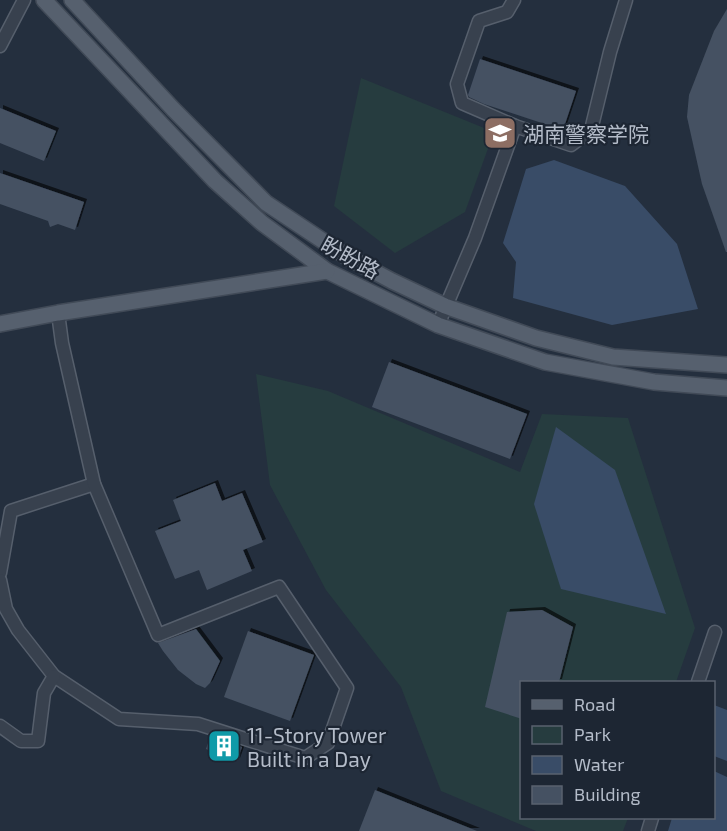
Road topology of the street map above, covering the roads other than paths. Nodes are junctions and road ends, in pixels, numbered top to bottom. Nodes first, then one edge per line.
1 (24, 0) edge
2 (44, 0) edge
3 (72, 0) edge
4 (514, 0) edge
5 (626, 0) edge
6 (0, 46) edge
7 (515, 126) junction
8 (327, 271) junction
9 (445, 306) junction
10 (58, 313) junction
11 (0, 324) edge
12 (438, 325) junction
13 (727, 365) edge
14 (727, 388) edge
15 (94, 484) junction
16 (0, 573) edge
17 (0, 580) edge
18 (715, 632) dead end
19 (54, 676) junction
20 (698, 681) edge
21 (0, 726) edge

1 - 6 lane
2 - 8 main road, 盼盼路
3 - 9 main road, 盼盼路
4 - 7 lane
5 - 7 lane
7 - 9 lane
8 - 10 main road
8 - 12 main road, 盼盼路
9 - 12 lane
9 - 13 main road, 盼盼路
10 - 11 main road
10 - 15 lane
12 - 14 main road, 盼盼路
15 - 16 lane
15 - 19 lane
17 - 19 lane
18 - 20 lane
19 - 21 lane

